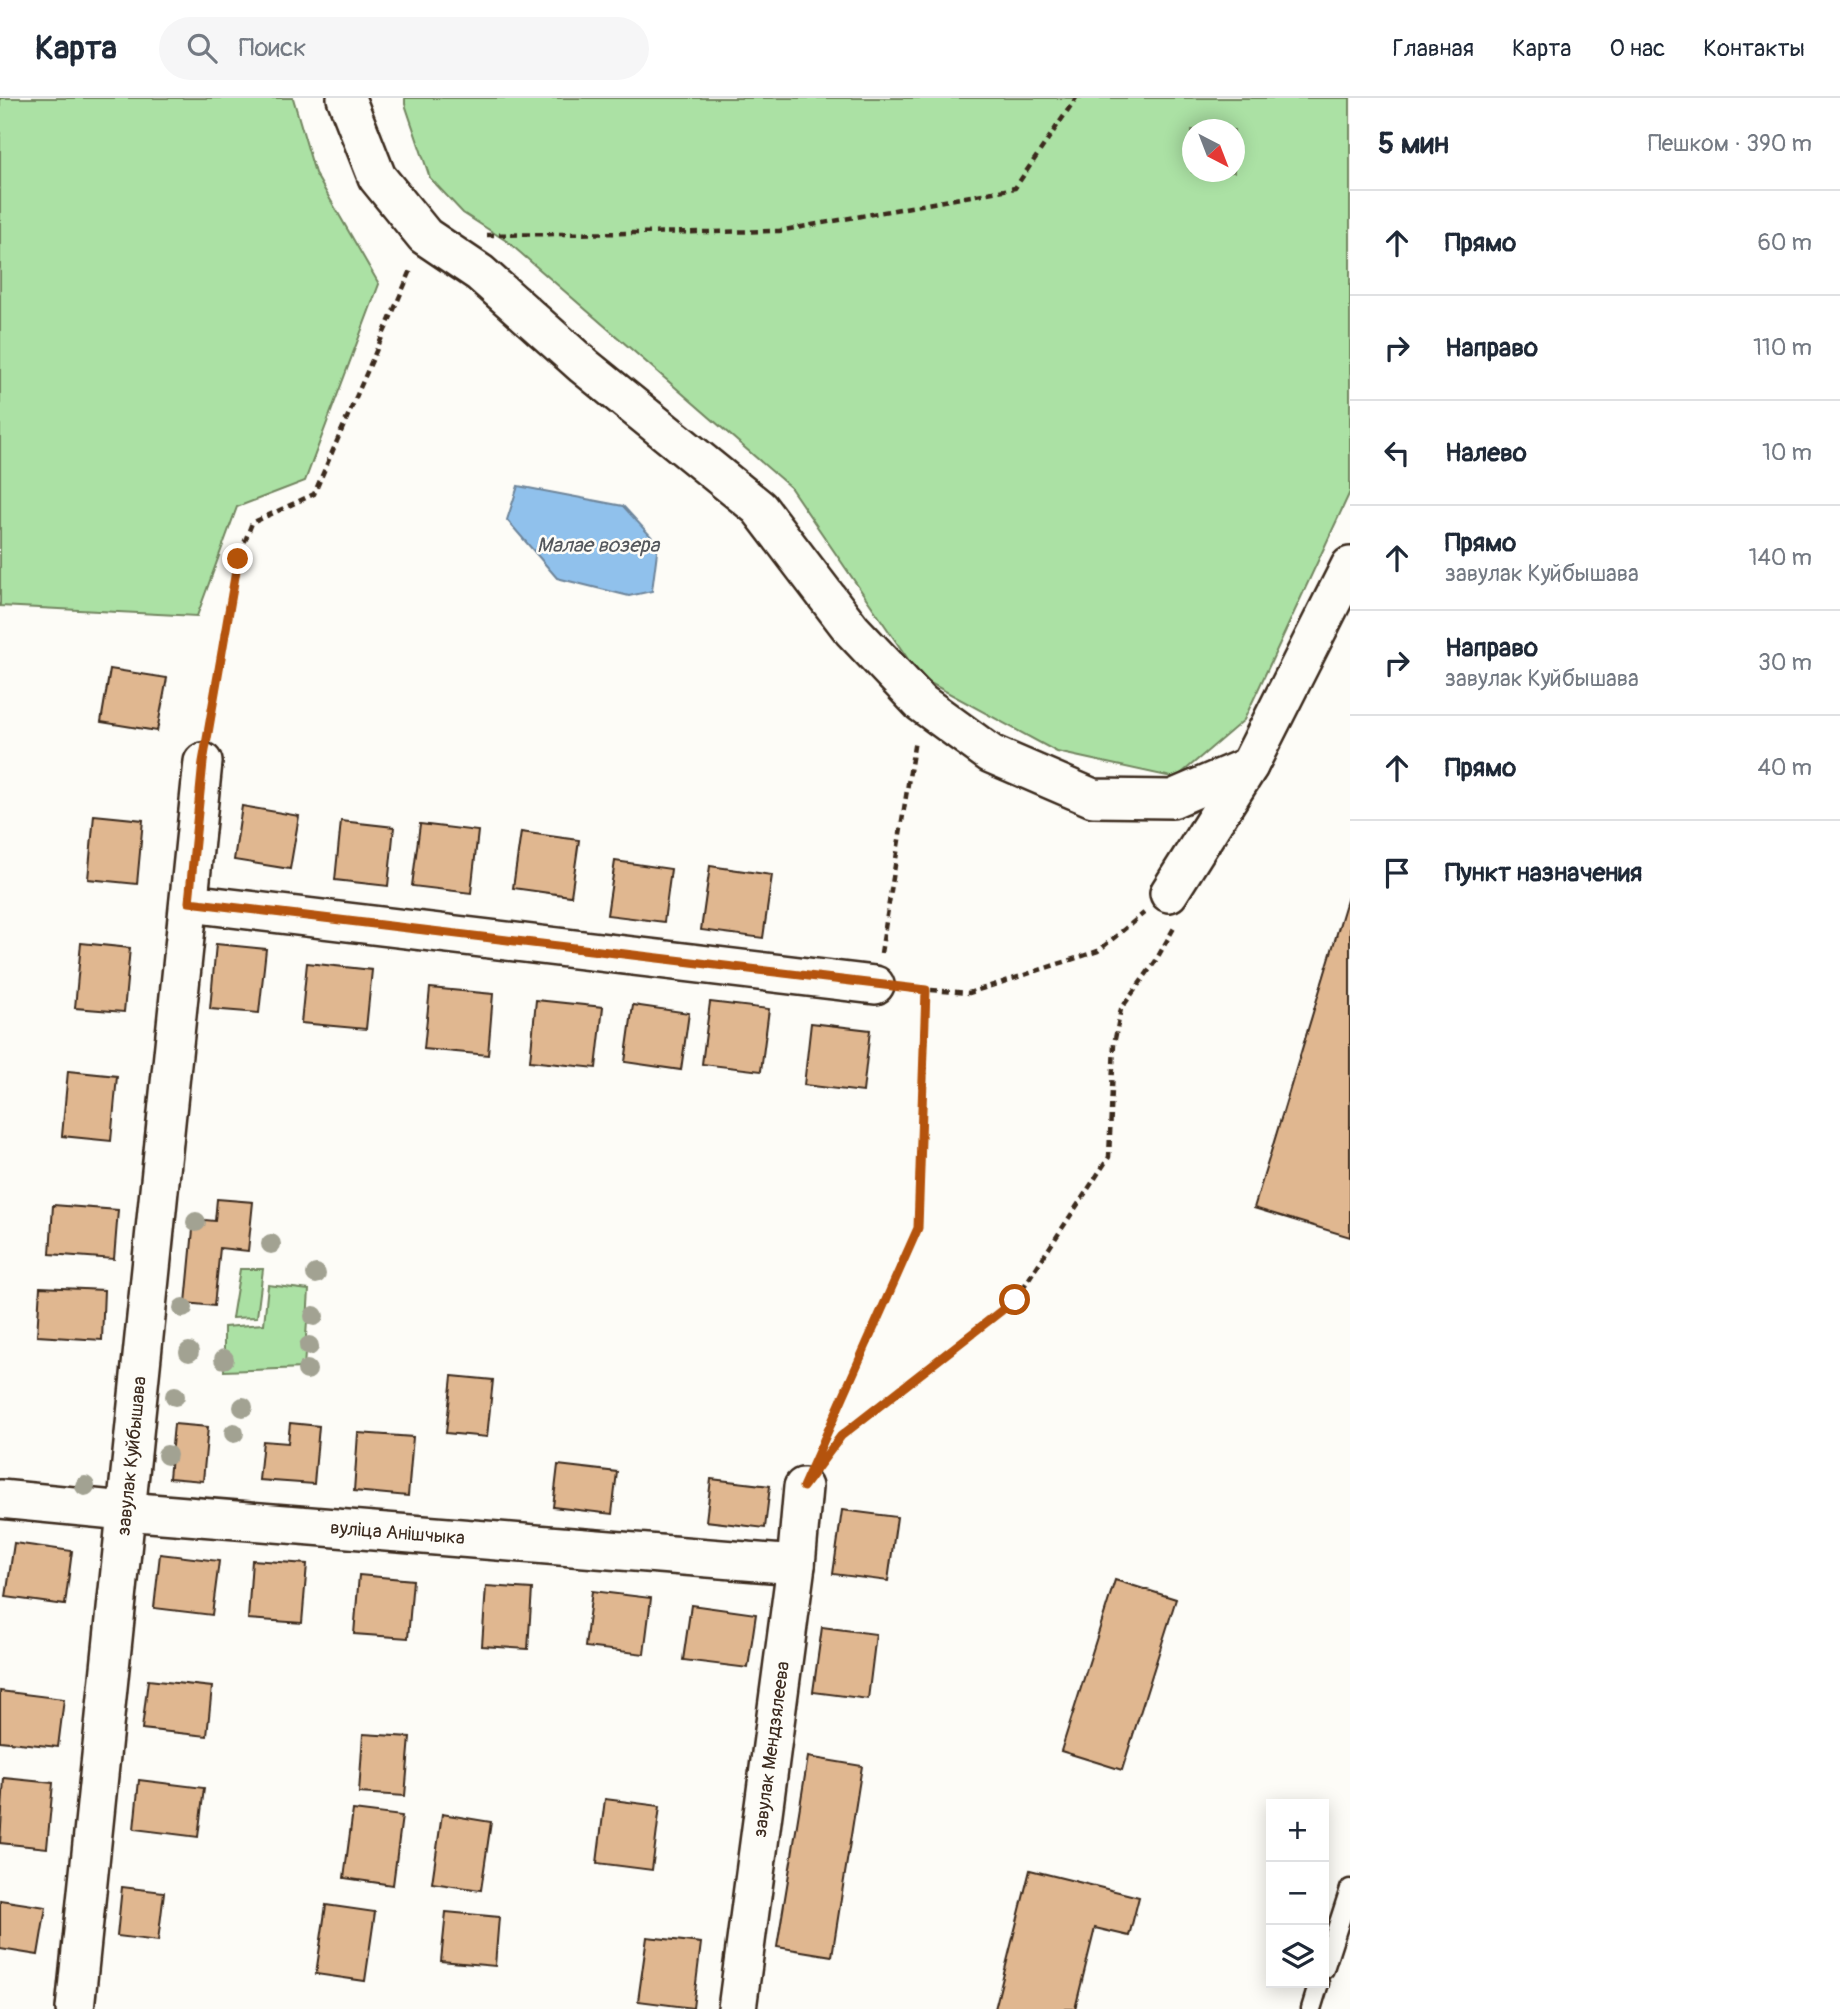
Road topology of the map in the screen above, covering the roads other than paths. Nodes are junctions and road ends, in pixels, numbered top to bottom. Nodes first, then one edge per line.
1 (346, 98) edge
2 (1350, 566) edge
3 (203, 762) road end
4 (1249, 766) junction
5 (189, 902) junction
6 (1174, 904) road end
7 (875, 985) road end
8 (803, 1487) road end
9 (0, 1499) edge
10 (125, 1511) junction
11 (796, 1564) junction
12 (1350, 1889) edge
13 (1329, 1954) edge
14 (1317, 1988) edge
15 (75, 2009) edge
16 (737, 2009) edge
17 (1311, 2009) edge

1 - 4 street
2 - 4 street
3 - 5 street, завулак Куйбышава
4 - 6 street
5 - 7 street
5 - 10 street, завулак Куйбышава
8 - 11 street, завулак Мендзялеева
9 - 10 street, вуліца Анішчыка
10 - 11 street, вуліца Анішчыка
10 - 15 street, завулак Куйбышава
11 - 16 street, завулак Мендзялеева
12 - 13 lane
14 - 17 lane

